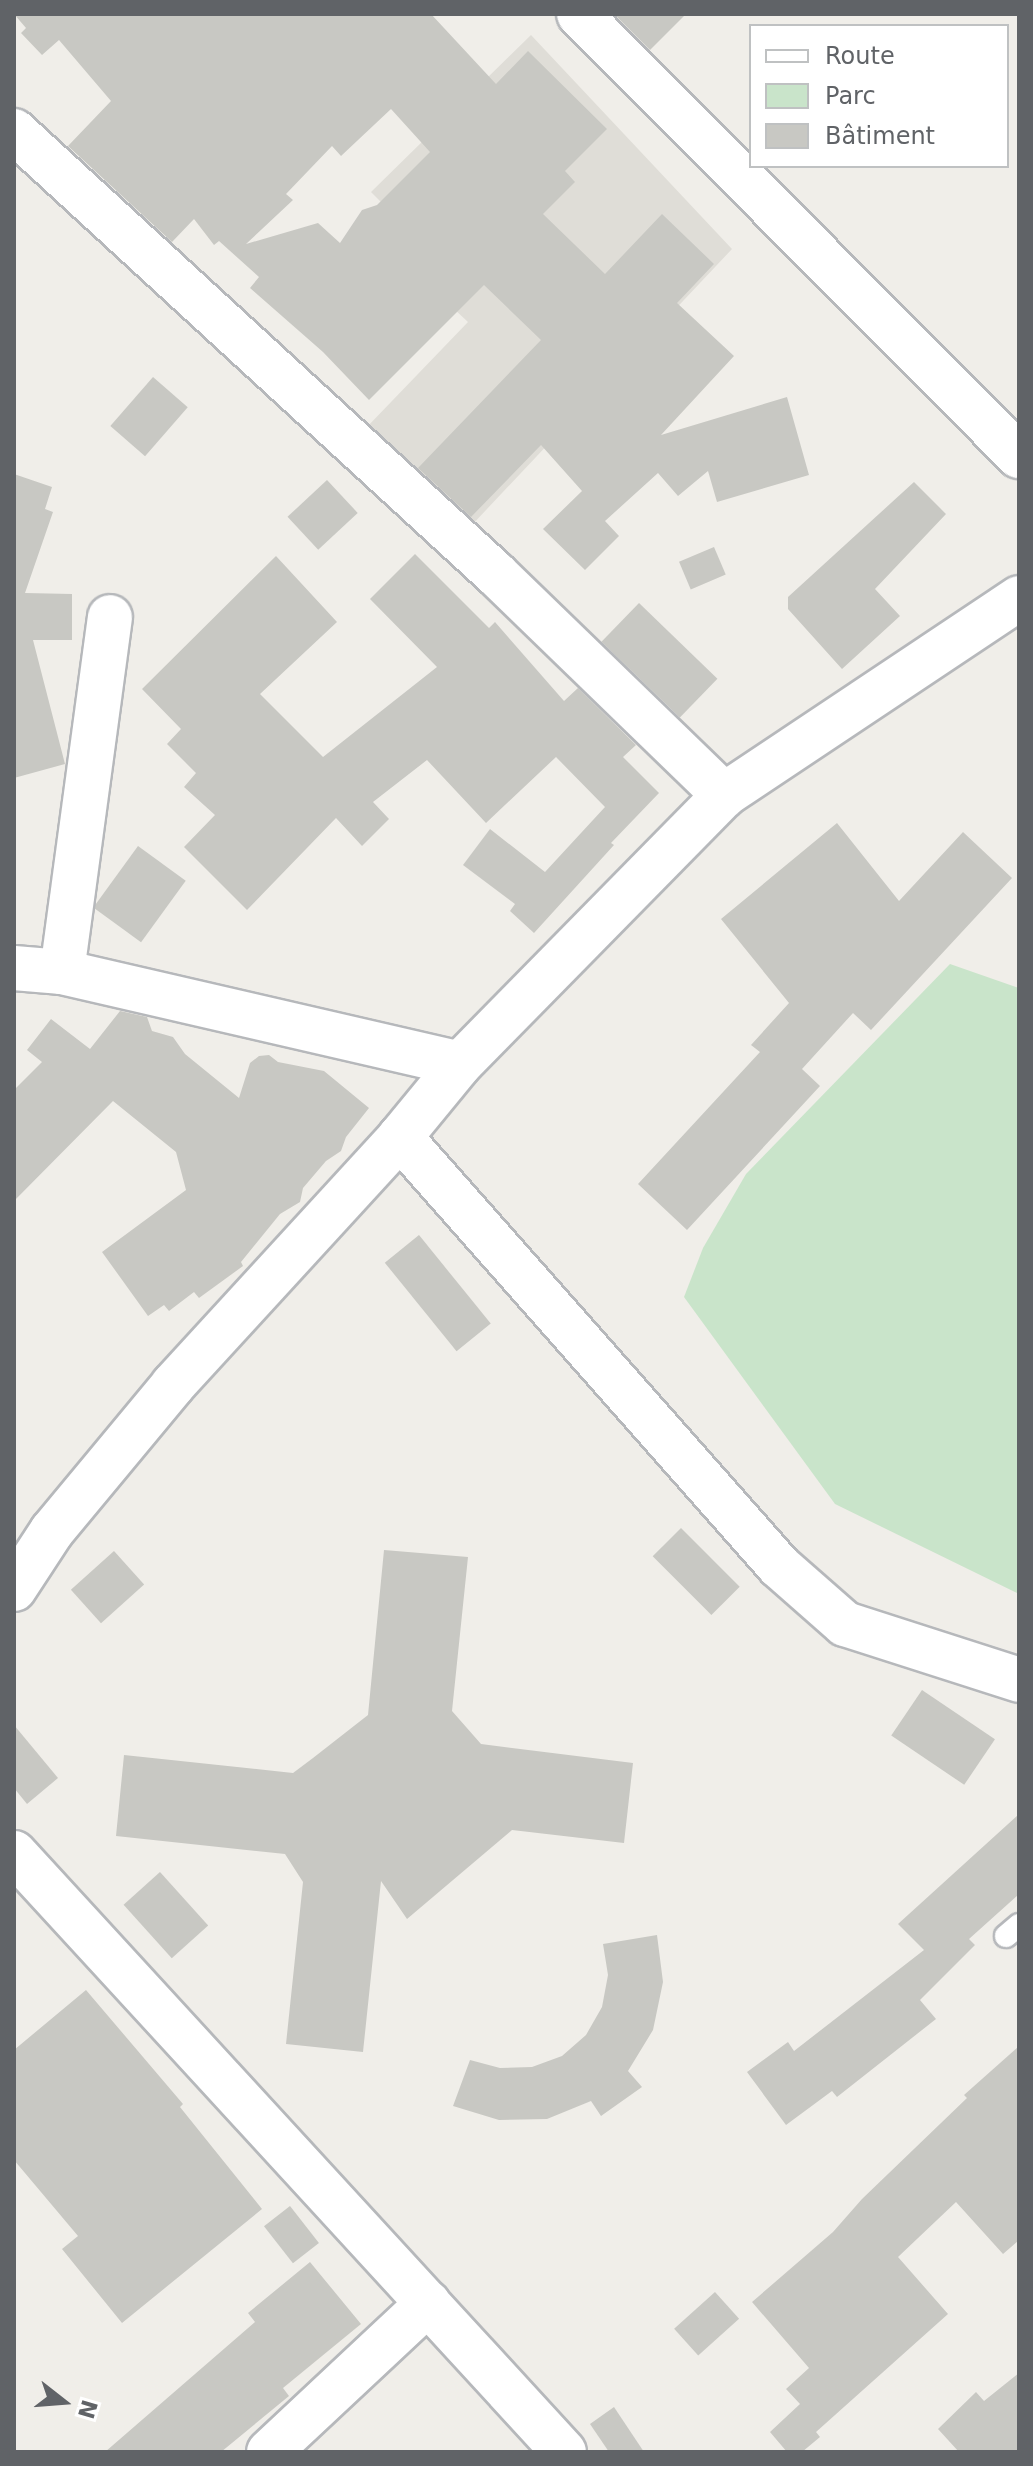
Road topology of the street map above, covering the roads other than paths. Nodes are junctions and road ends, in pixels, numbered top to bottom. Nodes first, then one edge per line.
1 (588, 17) edge
2 (14, 131) edge
3 (1019, 456) edge
4 (1019, 598) edge
5 (110, 617) dead end
6 (724, 795) junction
7 (14, 968) edge
8 (62, 972) junction
9 (460, 1064) junction
10 (400, 1137) junction
11 (14, 1589) edge
12 (1019, 1680) edge
13 (14, 1853) edge
14 (428, 2303) junction
15 (269, 2452) edge
16 (564, 2452) edge

1 - 3 street
2 - 6 street
4 - 6 street
5 - 8 street
6 - 9 street
7 - 8 street
8 - 9 street
9 - 10 street
10 - 11 street
10 - 12 street
13 - 14 street
14 - 15 street
14 - 16 street

